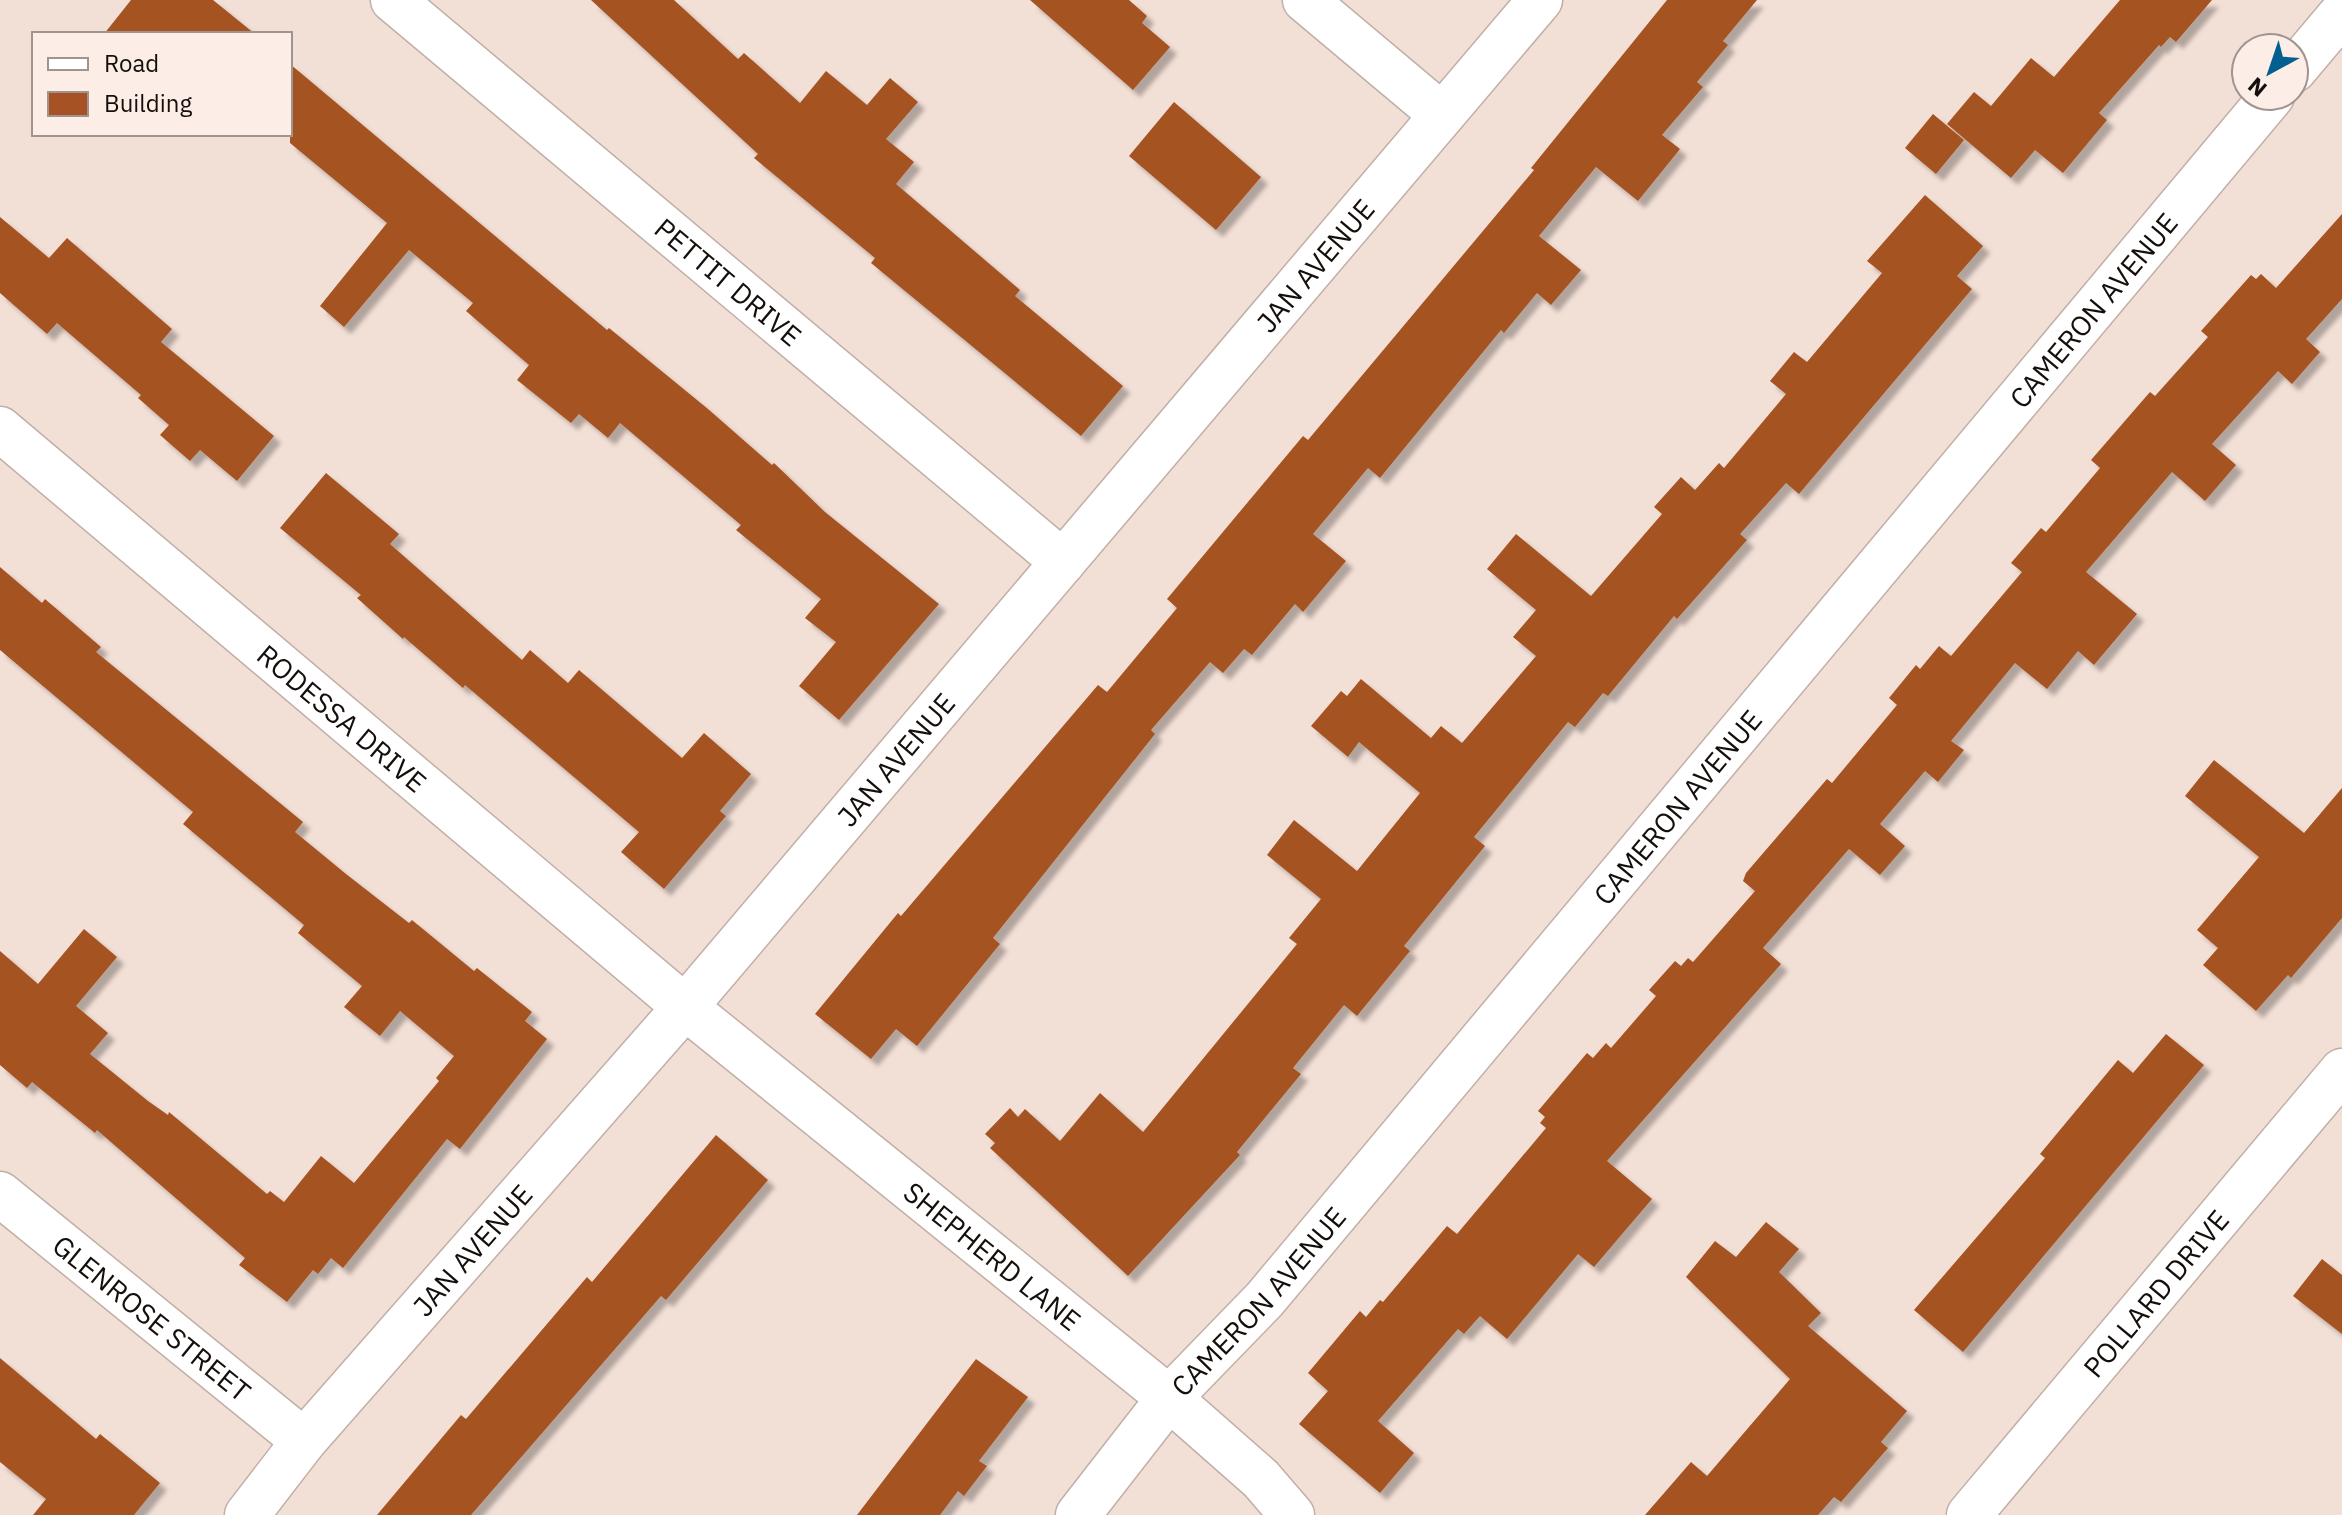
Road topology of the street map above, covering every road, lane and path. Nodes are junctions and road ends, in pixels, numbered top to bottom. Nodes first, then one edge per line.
1 (393, 0) edge
2 (1305, 0) edge
3 (1540, 0) edge
4 (2342, 13) edge
5 (2310, 51) edge
6 (2259, 112) edge
7 (1442, 115) junction
8 (0, 429) edge
9 (1063, 562) junction
10 (685, 1007) junction
11 (2342, 1071) edge
12 (0, 1194) edge
13 (1169, 1398) junction
14 (304, 1441) junction
15 (247, 1515) edge
16 (1078, 1515) edge
17 (1292, 1515) edge
18 (1969, 1515) edge

1 - 9 street, PETTIT DRIVE
2 - 7 street
3 - 7 street, JAN AVENUE
4 - 5 street
6 - 13 street, CAMERON AVENUE
7 - 9 street, JAN AVENUE
8 - 10 street, RODESSA DRIVE
9 - 10 street, JAN AVENUE
10 - 13 street, SHEPHERD LANE
10 - 14 street, JAN AVENUE
11 - 18 street, POLLARD DRIVE
12 - 14 street, GLENROSE STREET
13 - 16 street, CAMERON AVENUE
13 - 17 street, SHEPHERD LANE
14 - 15 street, JAN AVENUE

